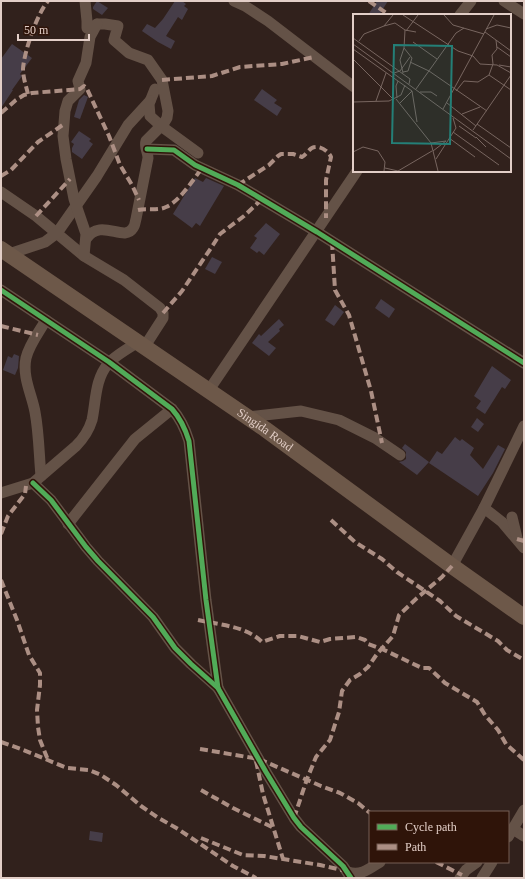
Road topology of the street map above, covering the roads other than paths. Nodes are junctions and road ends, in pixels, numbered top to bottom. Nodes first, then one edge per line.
1 (85, 1) edge
2 (234, 1) edge
3 (471, 1) edge
4 (504, 1) edge
5 (461, 14) edge
6 (524, 14) edge
7 (97, 24) junction
8 (353, 86) edge
9 (155, 89) dead end
10 (150, 101) junction
11 (161, 126) junction
12 (147, 149) junction
13 (198, 153) dead end
14 (356, 172) edge
15 (1, 192) edge
16 (77, 207) junction
17 (317, 232) junction
18 (57, 233) junction
19 (86, 239) junction
20 (5, 252) edge
21 (84, 256) junction
22 (1, 290) edge
23 (46, 320) junction
24 (142, 344) junction
25 (109, 362) junction
26 (524, 363) edge
27 (209, 390) junction
28 (172, 409) junction
29 (248, 417) junction
30 (524, 426) edge
31 (400, 455) dead end
32 (37, 480) junction
33 (4, 490) edge
34 (484, 508) junction
35 (512, 516) dead end
36 (68, 524) junction
37 (517, 539) junction
38 (524, 548) edge
39 (452, 566) junction
40 (524, 617) edge
41 (218, 688) junction
42 (524, 810) edge
43 (510, 833) edge
44 (524, 836) edge
45 (378, 863) edge
46 (476, 863) edge
47 (491, 863) edge
48 (354, 875) edge
49 (460, 877) edge
50 (482, 878) edge

1 - 7 street
2 - 8 street
3 - 5 street
4 - 6 street
7 - 11 street
7 - 16 street
9 - 10 street
10 - 11 street
10 - 16 street
11 - 12 street
11 - 13 street
12 - 17 street
12 - 19 street
14 - 17 street
15 - 18 street
16 - 18 street
16 - 19 street
17 - 26 street
17 - 27 street
18 - 20 street
18 - 21 street
19 - 21 street
20 - 24 highway, Singida Road
21 - 24 street
22 - 23 street
23 - 25 street
23 - 32 street
24 - 25 street
24 - 27 highway, Singida Road
25 - 28 street
25 - 32 street
27 - 29 highway, Singida Road
28 - 36 street
28 - 41 street
29 - 31 street
29 - 39 highway, Singida Road
30 - 34 street
32 - 33 street
32 - 36 street
34 - 37 street
34 - 39 street
35 - 37 street
36 - 41 street
37 - 38 street
39 - 40 highway, Singida Road
41 - 48 street
42 - 43 street
43 - 44 street
45 - 48 street
46 - 49 street
47 - 50 street

